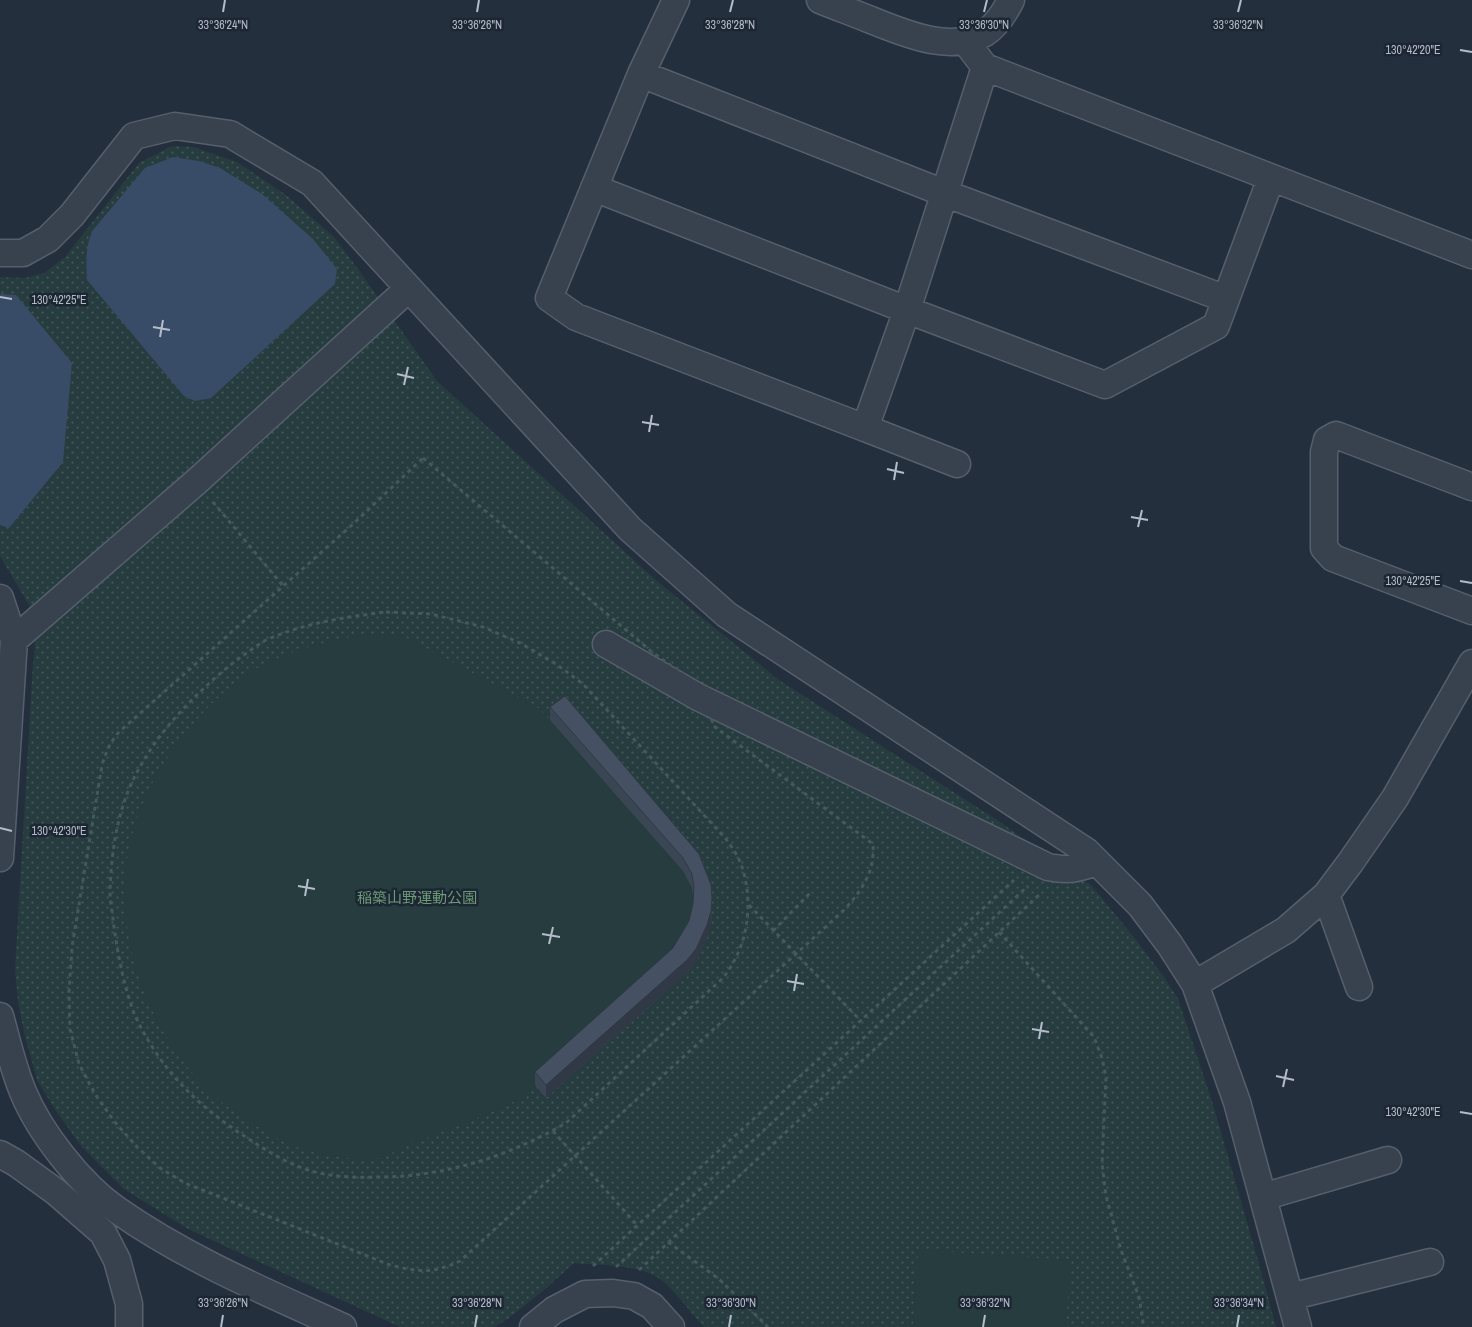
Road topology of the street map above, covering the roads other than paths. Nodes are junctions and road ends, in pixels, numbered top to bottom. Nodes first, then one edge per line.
1 (676, 0) edge
2 (820, 0) edge
3 (1011, 0) edge
4 (965, 41) junction
5 (985, 67) junction
6 (641, 74) junction
7 (1271, 178) junction
8 (594, 188) junction
9 (944, 193) junction
10 (0, 253) edge
11 (1472, 255) edge
12 (408, 289) junction
13 (1226, 299) junction
14 (907, 310) junction
15 (866, 428) junction
16 (957, 464) dead end
17 (1472, 488) edge
18 (0, 598) edge
19 (1472, 611) edge
20 (14, 640) junction
21 (606, 644) dead end
22 (1472, 663) edge
23 (4, 741) edge
24 (0, 858) edge
25 (1097, 862) junction
26 (1326, 895) junction
27 (1195, 984) junction
28 (1359, 987) dead end
29 (0, 1016) edge
30 (0, 1154) edge
31 (1388, 1160) dead end
32 (1262, 1197) junction
33 (1430, 1262) dead end
34 (1290, 1297) junction
35 (129, 1327) edge
36 (344, 1327) edge
37 (533, 1327) edge
38 (671, 1327) edge
39 (1298, 1327) edge

1 - 6 street
2 - 4 street
3 - 4 street
4 - 5 street
5 - 7 street
5 - 9 street
6 - 8 street
6 - 9 street
7 - 11 street
7 - 13 street
8 - 14 street
8 - 15 street
9 - 13 street
9 - 14 street
10 - 12 street
12 - 20 street
12 - 25 street
13 - 14 street
14 - 15 street
15 - 16 street
17 - 19 street
18 - 20 street
20 - 23 street
21 - 25 street
22 - 26 street
23 - 24 street
25 - 27 street
26 - 27 street
26 - 28 street
27 - 32 street
29 - 36 street
30 - 35 street
31 - 32 street
32 - 34 street
33 - 34 street
34 - 39 street
37 - 38 street

